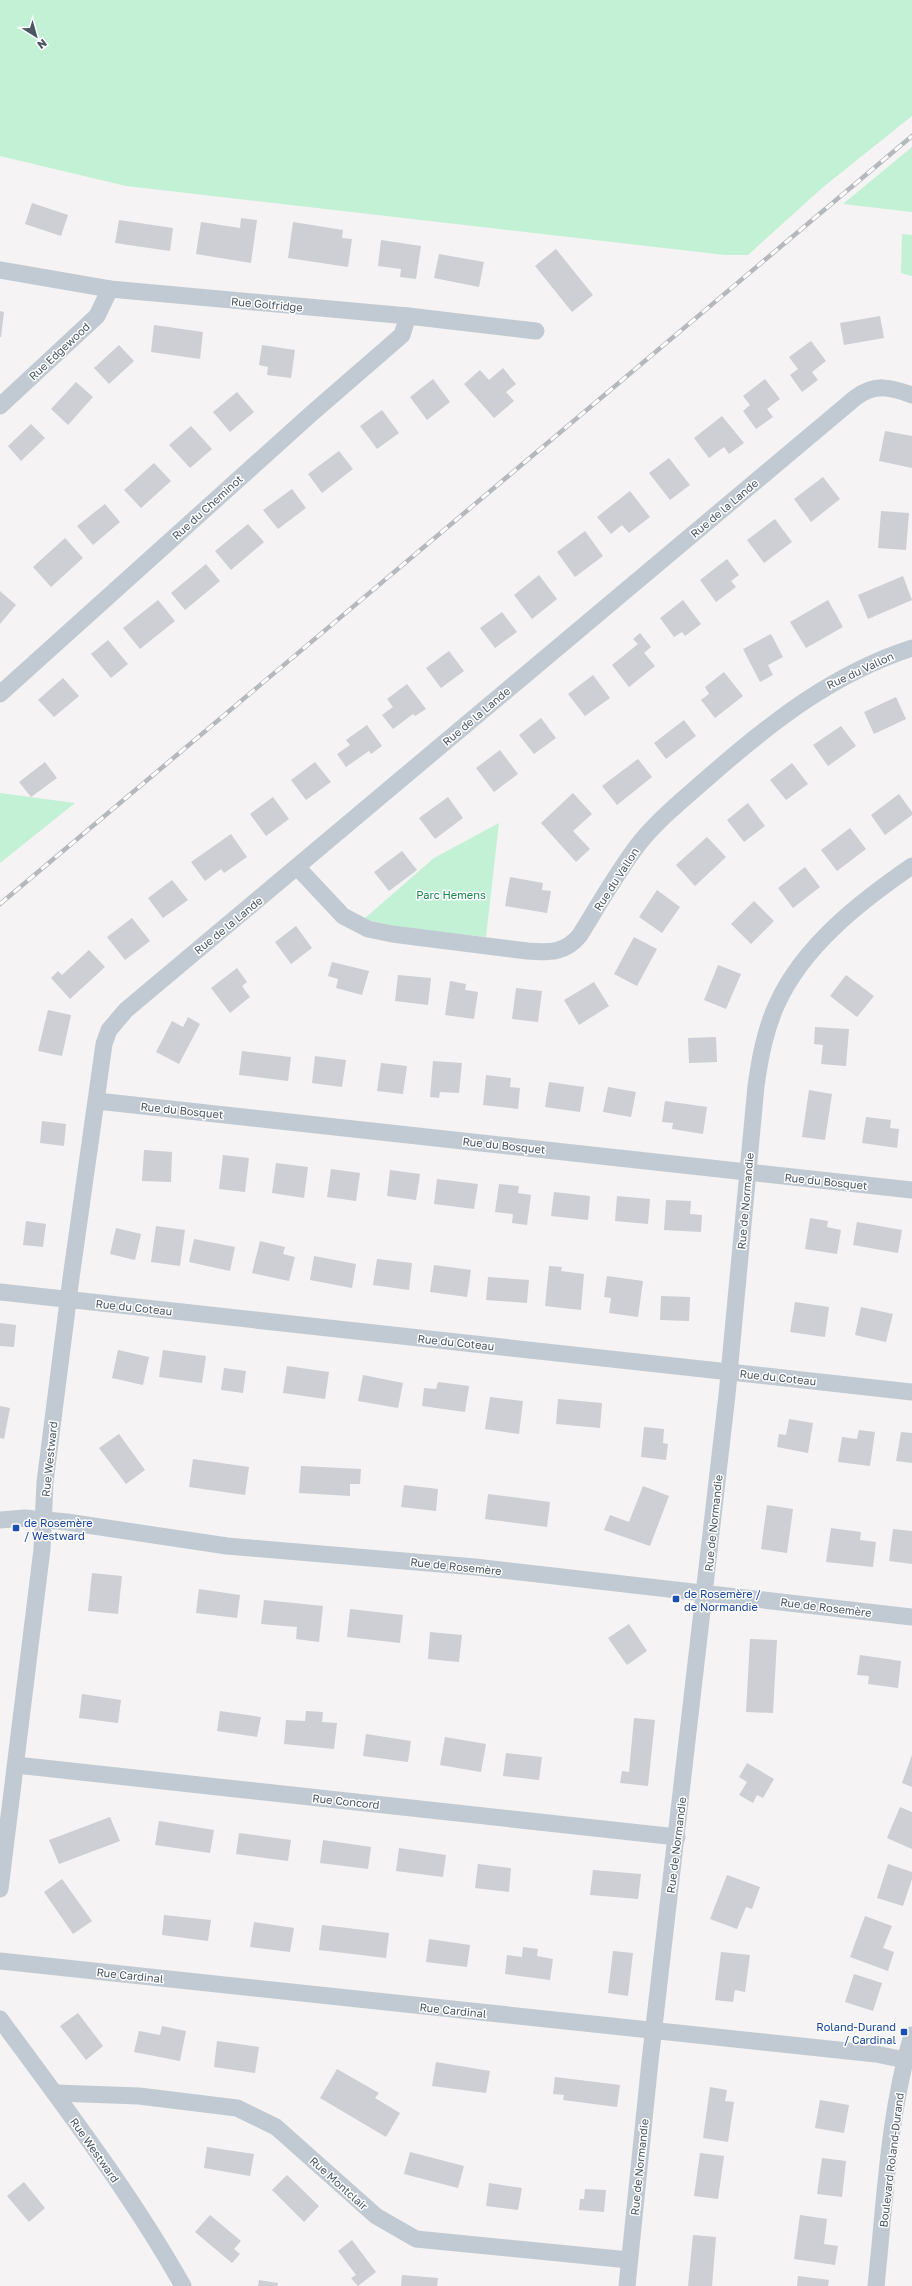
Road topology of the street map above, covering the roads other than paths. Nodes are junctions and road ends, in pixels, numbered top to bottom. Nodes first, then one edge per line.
1 (0, 270) edge
2 (110, 289) junction
3 (408, 316) junction
4 (536, 331) dead end
5 (912, 395) edge
6 (0, 406) edge
7 (912, 648) edge
8 (0, 694) edge
9 (912, 866) edge
10 (298, 868) junction
11 (97, 1102) junction
12 (748, 1172) junction
13 (912, 1190) edge
14 (0, 1292) edge
15 (68, 1299) junction
16 (729, 1372) junction
17 (912, 1392) edge
18 (0, 1520) edge
19 (43, 1520) junction
20 (705, 1593) junction
21 (912, 1617) edge
22 (16, 1765) junction
23 (677, 1837) junction
24 (0, 1889) edge
25 (0, 1961) edge
26 (0, 2020) edge
27 (653, 2032) junction
28 (912, 2035) edge
29 (905, 2060) junction
30 (56, 2094) junction
31 (629, 2260) junction
32 (183, 2286) edge
33 (626, 2286) edge
34 (876, 2286) edge

1 - 2 street, Rue Golfridge
2 - 3 street, Rue Golfridge
2 - 6 street, Rue Edgewood
3 - 4 street, Rue Golfridge
3 - 8 street, Rue du Cheminot
5 - 10 street, Rue de la Lande
7 - 10 street, Rue du Vallon
9 - 12 street, Rue de Normandie
10 - 11 street, Rue de la Lande
11 - 12 street, Rue du Bosquet
11 - 15 street, Rue Westward
12 - 13 street, Rue du Bosquet
12 - 16 street, Rue de Normandie
14 - 15 street, Rue du Coteau
15 - 16 street, Rue du Coteau
15 - 19 street, Rue Westward
16 - 17 street, Rue du Coteau
16 - 20 street, Rue de Normandie
18 - 19 street, Rue de Rosemère
19 - 20 street, Rue de Rosemère
19 - 22 street, Rue Westward
20 - 21 street, Rue de Rosemère
20 - 23 street, Rue de Normandie
22 - 23 street, Rue Concord
22 - 24 street, Rue Westward
23 - 27 street, Rue de Normandie
25 - 27 street, Rue Cardinal
26 - 30 street, Rue Westward
27 - 29 street, Rue Cardinal
27 - 31 street, Rue de Normandie
28 - 29 street, Boulevard Roland-Durand
29 - 34 street, Boulevard Roland-Durand
30 - 31 street, Rue Montclair
30 - 32 street, Rue Westward
31 - 33 street, Rue de Normandie

